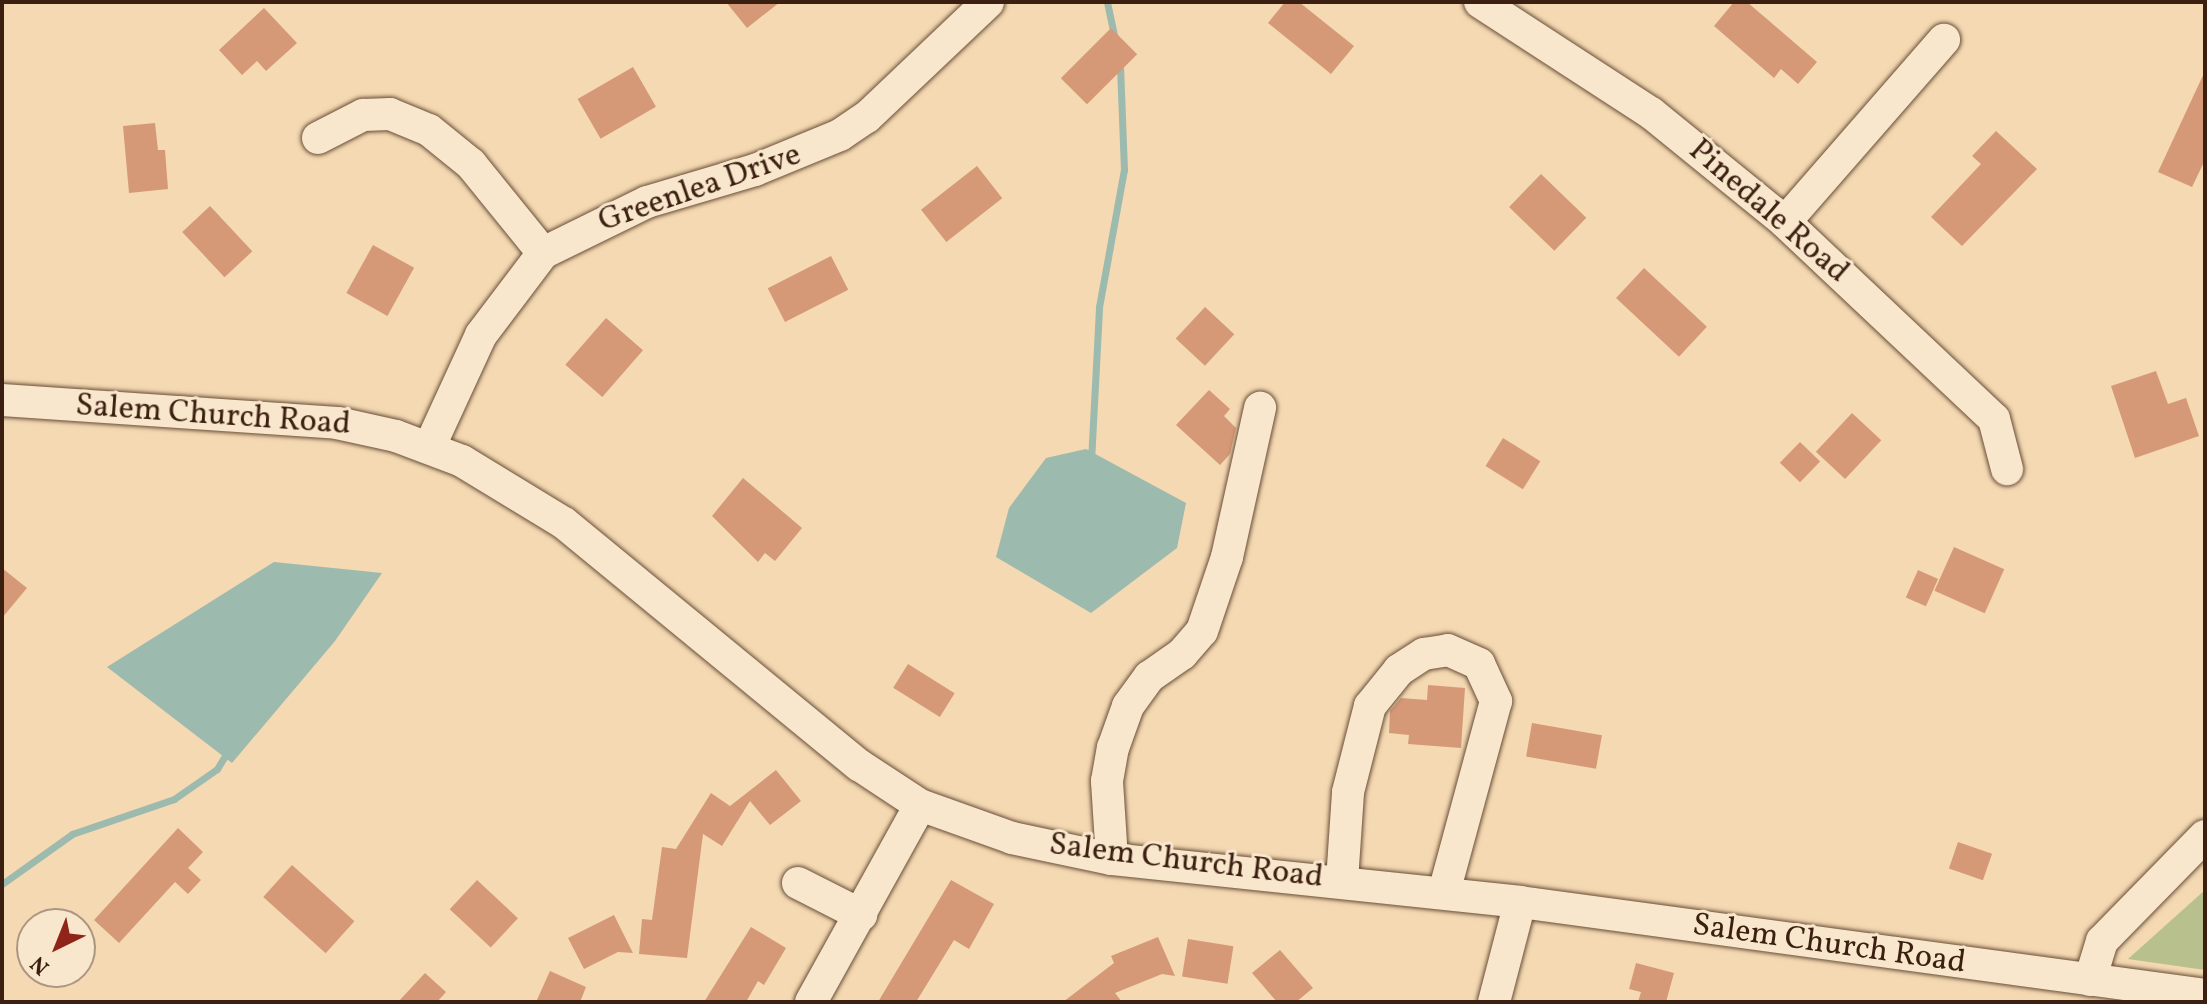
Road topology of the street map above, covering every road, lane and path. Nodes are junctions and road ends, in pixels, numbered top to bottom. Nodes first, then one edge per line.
1 (988, 2) edge
2 (1480, 2) edge
3 (1944, 40) dead end
4 (318, 138) dead end
5 (1785, 222) junction
6 (543, 253) junction
7 (2, 400) edge
8 (1260, 408) dead end
9 (429, 448) junction
10 (2007, 469) dead end
11 (920, 805) junction
12 (2205, 836) edge
13 (1112, 859) junction
14 (1342, 881) junction
15 (798, 883) dead end
16 (1444, 893) junction
17 (1520, 902) junction
18 (861, 915) junction
19 (2090, 980) junction
20 (2205, 995) edge
21 (811, 1002) edge
22 (1494, 1002) edge

1 - 6 street, Greenlea Drive
2 - 5 street, Pinedale Road
3 - 5 street
4 - 6 street
5 - 10 street, Pinedale Road
6 - 9 street, Greenlea Drive
7 - 9 street, Salem Church Road
8 - 13 street
9 - 11 street, Salem Church Road
11 - 13 street, Salem Church Road
11 - 18 street
12 - 19 street
13 - 14 street, Salem Church Road
14 - 16 street, Salem Church Road
14 - 16 street
15 - 18 street
16 - 17 street, Salem Church Road
17 - 19 street, Salem Church Road
17 - 22 street
18 - 21 street
19 - 20 street, Salem Church Road

